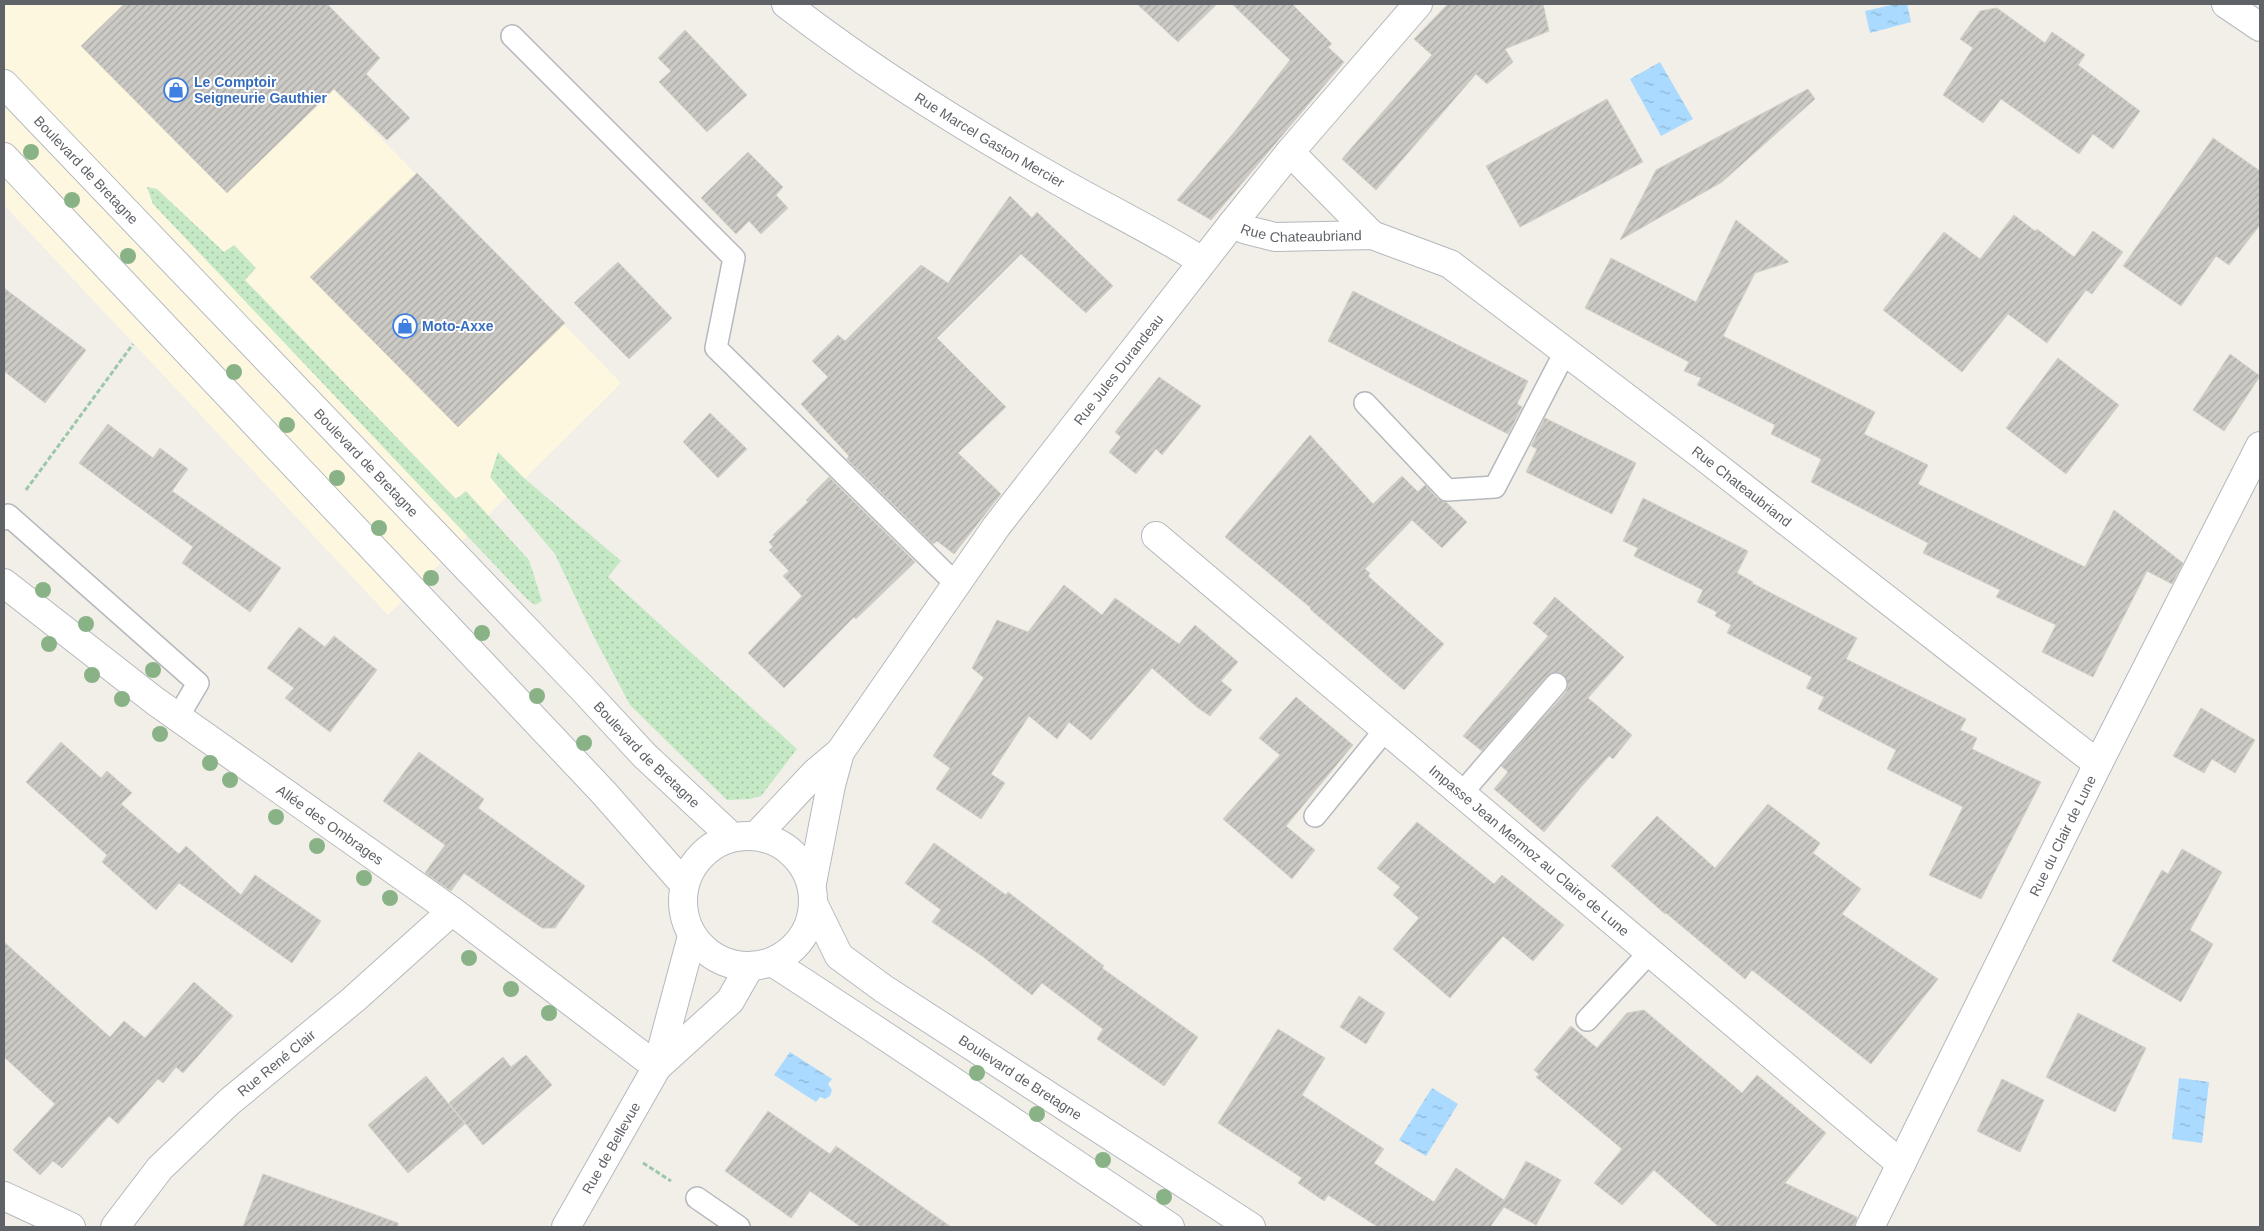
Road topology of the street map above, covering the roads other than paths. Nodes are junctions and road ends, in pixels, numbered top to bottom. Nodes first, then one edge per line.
1 (786, 4) edge
2 (1418, 4) edge
3 (2226, 4) edge
4 (2260, 26) edge
5 (512, 36) dead end
6 (4, 84) edge
7 (1290, 152) junction
8 (4, 157) edge
9 (1232, 224) junction
10 (1372, 235) junction
11 (1202, 261) junction
12 (1565, 352) junction
13 (1365, 403) dead end
14 (2260, 446) edge
15 (6, 517) edge
16 (1156, 536) dead end
17 (4, 583) edge
18 (956, 584) junction
19 (1556, 684) dead end
20 (178, 717) junction
21 (1386, 730) junction
22 (840, 752) junction
23 (2098, 764) junction
24 (1461, 794) junction
25 (1315, 816) dead end
26 (744, 836) junction
27 (684, 884) junction
28 (813, 894) junction
29 (452, 911) junction
30 (692, 936) junction
31 (1649, 953) junction
32 (761, 964) junction
33 (1587, 1020) dead end
34 (657, 1067) junction
35 (1901, 1164) junction
36 (4, 1196) edge
37 (697, 1198) road end
38 (71, 1227) edge
39 (115, 1227) edge
40 (566, 1227) edge
41 (739, 1227) edge
42 (1170, 1227) edge
43 (1251, 1227) edge
44 (1870, 1227) edge

1 - 11 street, Rue Marcel Gaston Mercier
2 - 7 street, Rue Jules Durandeau
3 - 4 street
5 - 18 lane
6 - 26 street, Boulevard de Bretagne
7 - 9 street, Rue Jules Durandeau
7 - 10 street, Rue Chateaubriand
8 - 27 street
9 - 10 street, Rue Chateaubriand
9 - 11 street, Rue Jules Durandeau
10 - 12 street, Rue Chateaubriand
11 - 18 street, Rue Jules Durandeau
12 - 13 lane
12 - 23 street, Rue Chateaubriand
14 - 23 street, Rue du Clair de Lune
15 - 20 lane
16 - 21 street, Impasse Jean Mermoz au Claire de Lune
17 - 20 street, Allée des Ombrages
18 - 22 street, Rue Jules Durandeau
19 - 24 lane
20 - 29 street, Allée des Ombrages
21 - 24 street, Impasse Jean Mermoz au Claire de Lune
21 - 25 lane
22 - 26 street, Rue Jules Durandeau
22 - 28 street, Rue Jules Durandeau
23 - 35 street, Rue du Clair de Lune
24 - 31 street, Impasse Jean Mermoz au Claire de Lune
26 - 27 street
26 - 28 street
27 - 30 street
28 - 32 street
28 - 43 street, Boulevard de Bretagne
29 - 34 street, Allée des Ombrages
29 - 39 street, Rue René Clair
30 - 32 street
30 - 34 street, Rue de Bellevue
31 - 33 lane
31 - 35 street, Impasse Jean Mermoz au Claire de Lune
32 - 34 street, Rue de Bellevue
32 - 42 street
34 - 40 street, Rue de Bellevue
35 - 44 street, Rue du Clair de Lune
36 - 38 street
37 - 41 lane

